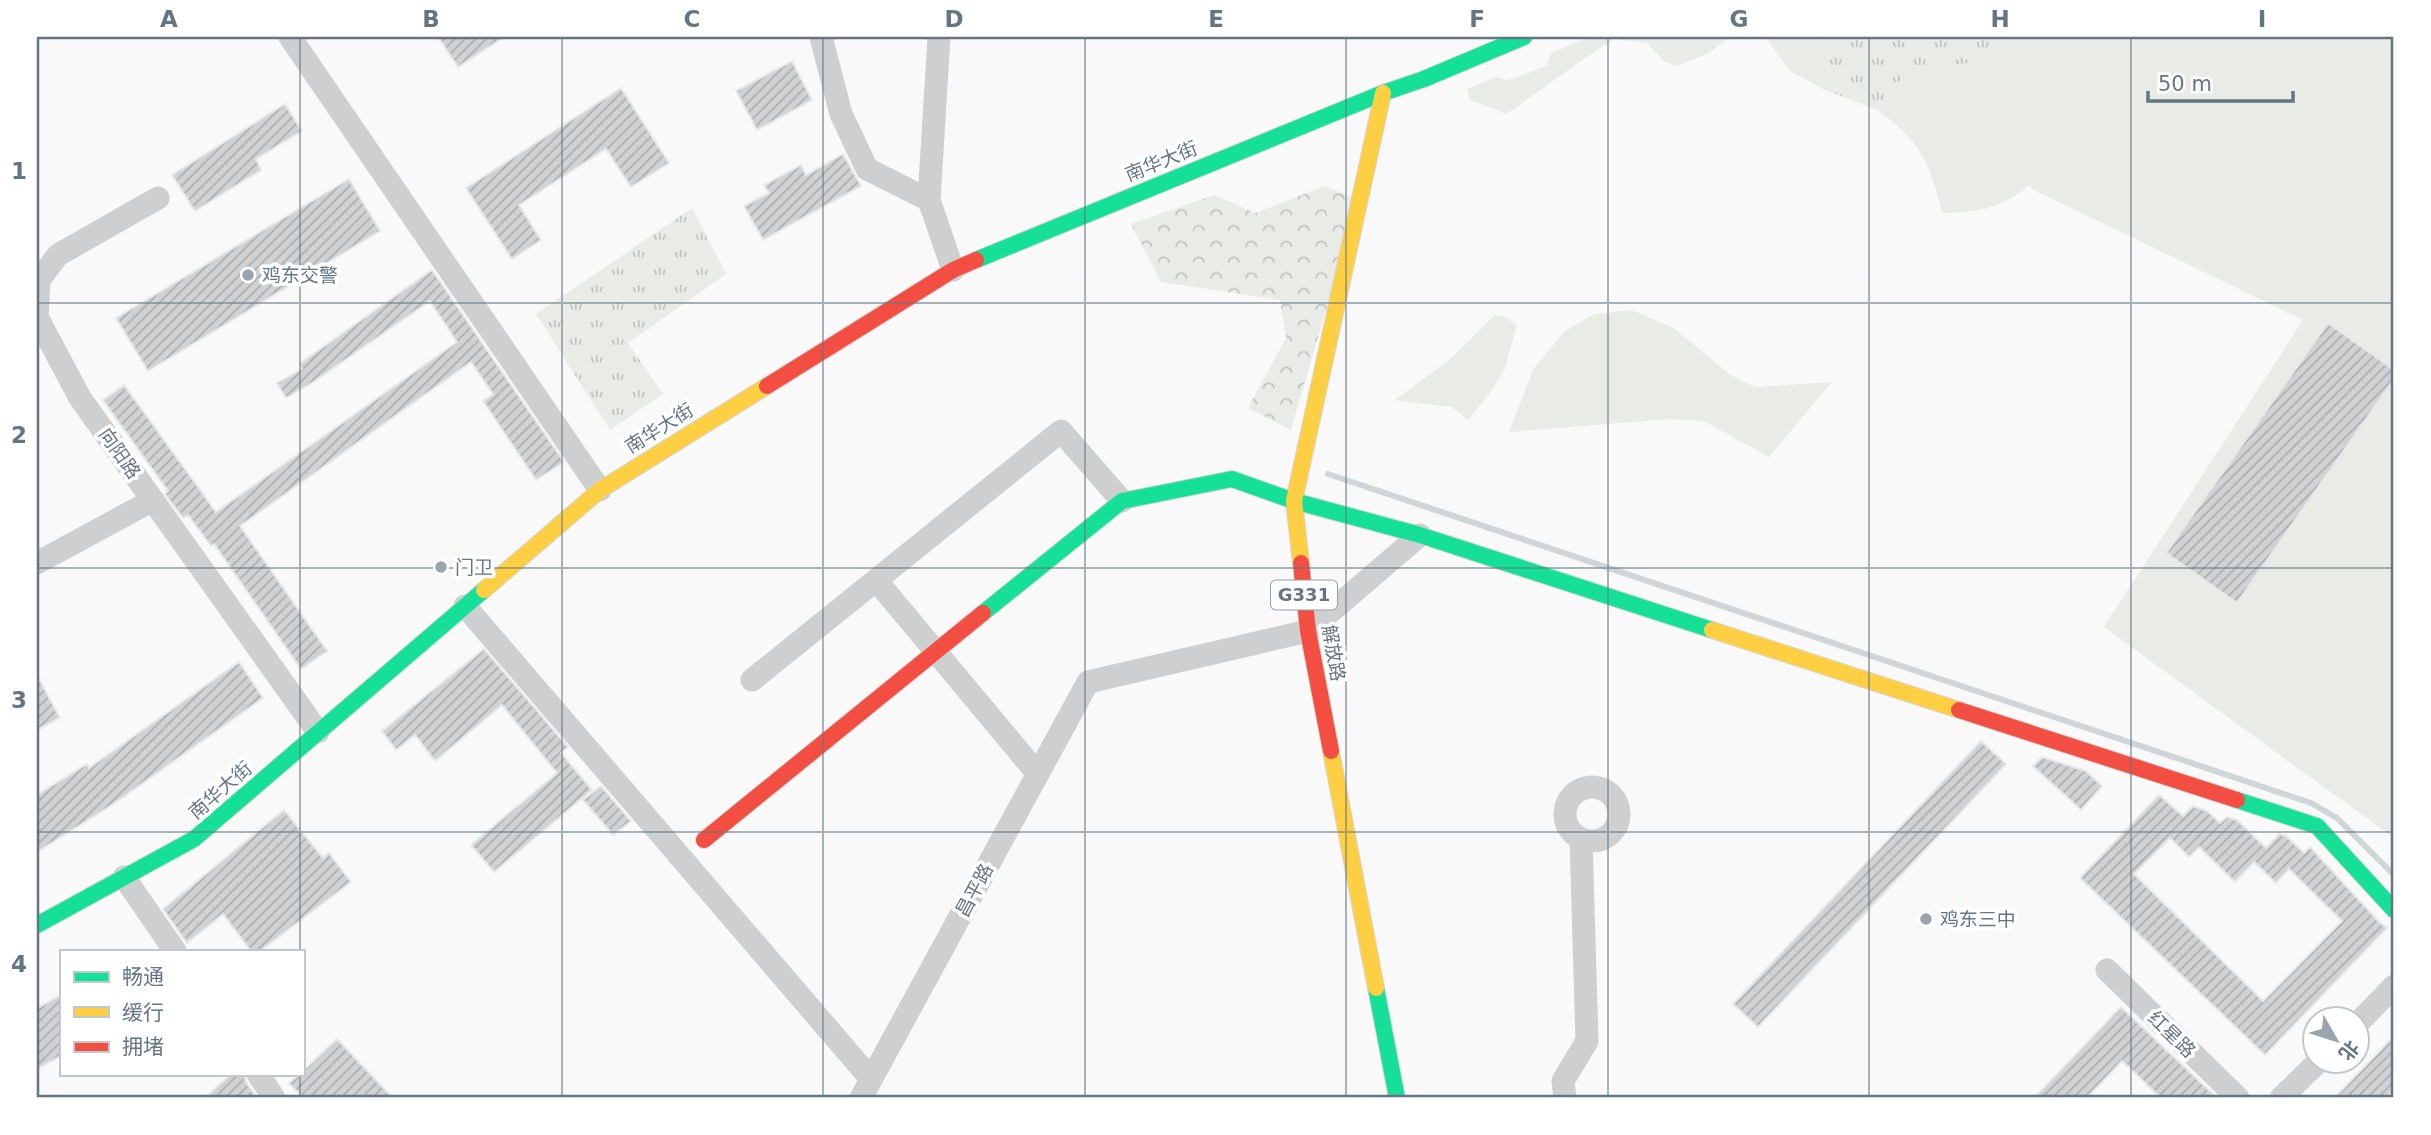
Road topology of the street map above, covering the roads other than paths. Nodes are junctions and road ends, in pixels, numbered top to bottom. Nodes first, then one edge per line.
1 (290, 37) edge
2 (821, 37) edge
3 (939, 37) edge
4 (1524, 37) edge
5 (1441, 54) dead end
6 (1383, 93) junction
7 (158, 198) dead end
8 (929, 200) junction
9 (953, 270) junction
10 (600, 490) junction
11 (153, 500) junction
12 (1122, 501) junction
13 (1294, 501) junction
14 (1420, 535) junction
15 (37, 563) edge
16 (876, 580) junction
17 (465, 606) junction
18 (1308, 631) junction
19 (935, 653) junction
20 (752, 680) dead end
21 (318, 732) junction
22 (1037, 773) junction
23 (1581, 839) dead end
24 (704, 840) dead end
25 (124, 877) junction
26 (2394, 910) edge
27 (40, 916) edge
28 (174, 950) edge
29 (2107, 970) dead end
30 (2394, 986) edge
31 (2372, 1008) edge
32 (259, 1076) edge
33 (2304, 1076) edge
34 (866, 1089) edge
35 (274, 1098) edge
36 (1397, 1098) edge
37 (1565, 1098) edge
38 (2238, 1098) edge
39 (2281, 1098) edge

1 - 10 street
2 - 8 street
3 - 8 street
4 - 6 main road, 南华大街
5 - 6 main road, 南华大街
6 - 9 main road, 南华大街
6 - 13 main road, 解放路 / G331
7 - 11 street, 向阳路
8 - 9 street
9 - 10 main road, 南华大街
10 - 17 main road, 南华大街
11 - 15 street
11 - 21 street, 向阳路
12 - 13 main road
12 - 16 street
12 - 19 main road
13 - 14 main road
13 - 18 main road, 解放路 / G331
14 - 18 street
14 - 26 main road
16 - 19 street
16 - 20 street
17 - 21 main road, 南华大街
17 - 34 street
18 - 22 street, 昌平路
18 - 36 main road, 解放路 / G331
19 - 22 street
19 - 24 main road
21 - 25 main road, 南华大街
22 - 34 street, 昌平路
23 - 37 street
25 - 27 main road, 南华大街
25 - 28 street
29 - 38 street, 红星路
30 - 31 street
32 - 35 street
33 - 39 street

